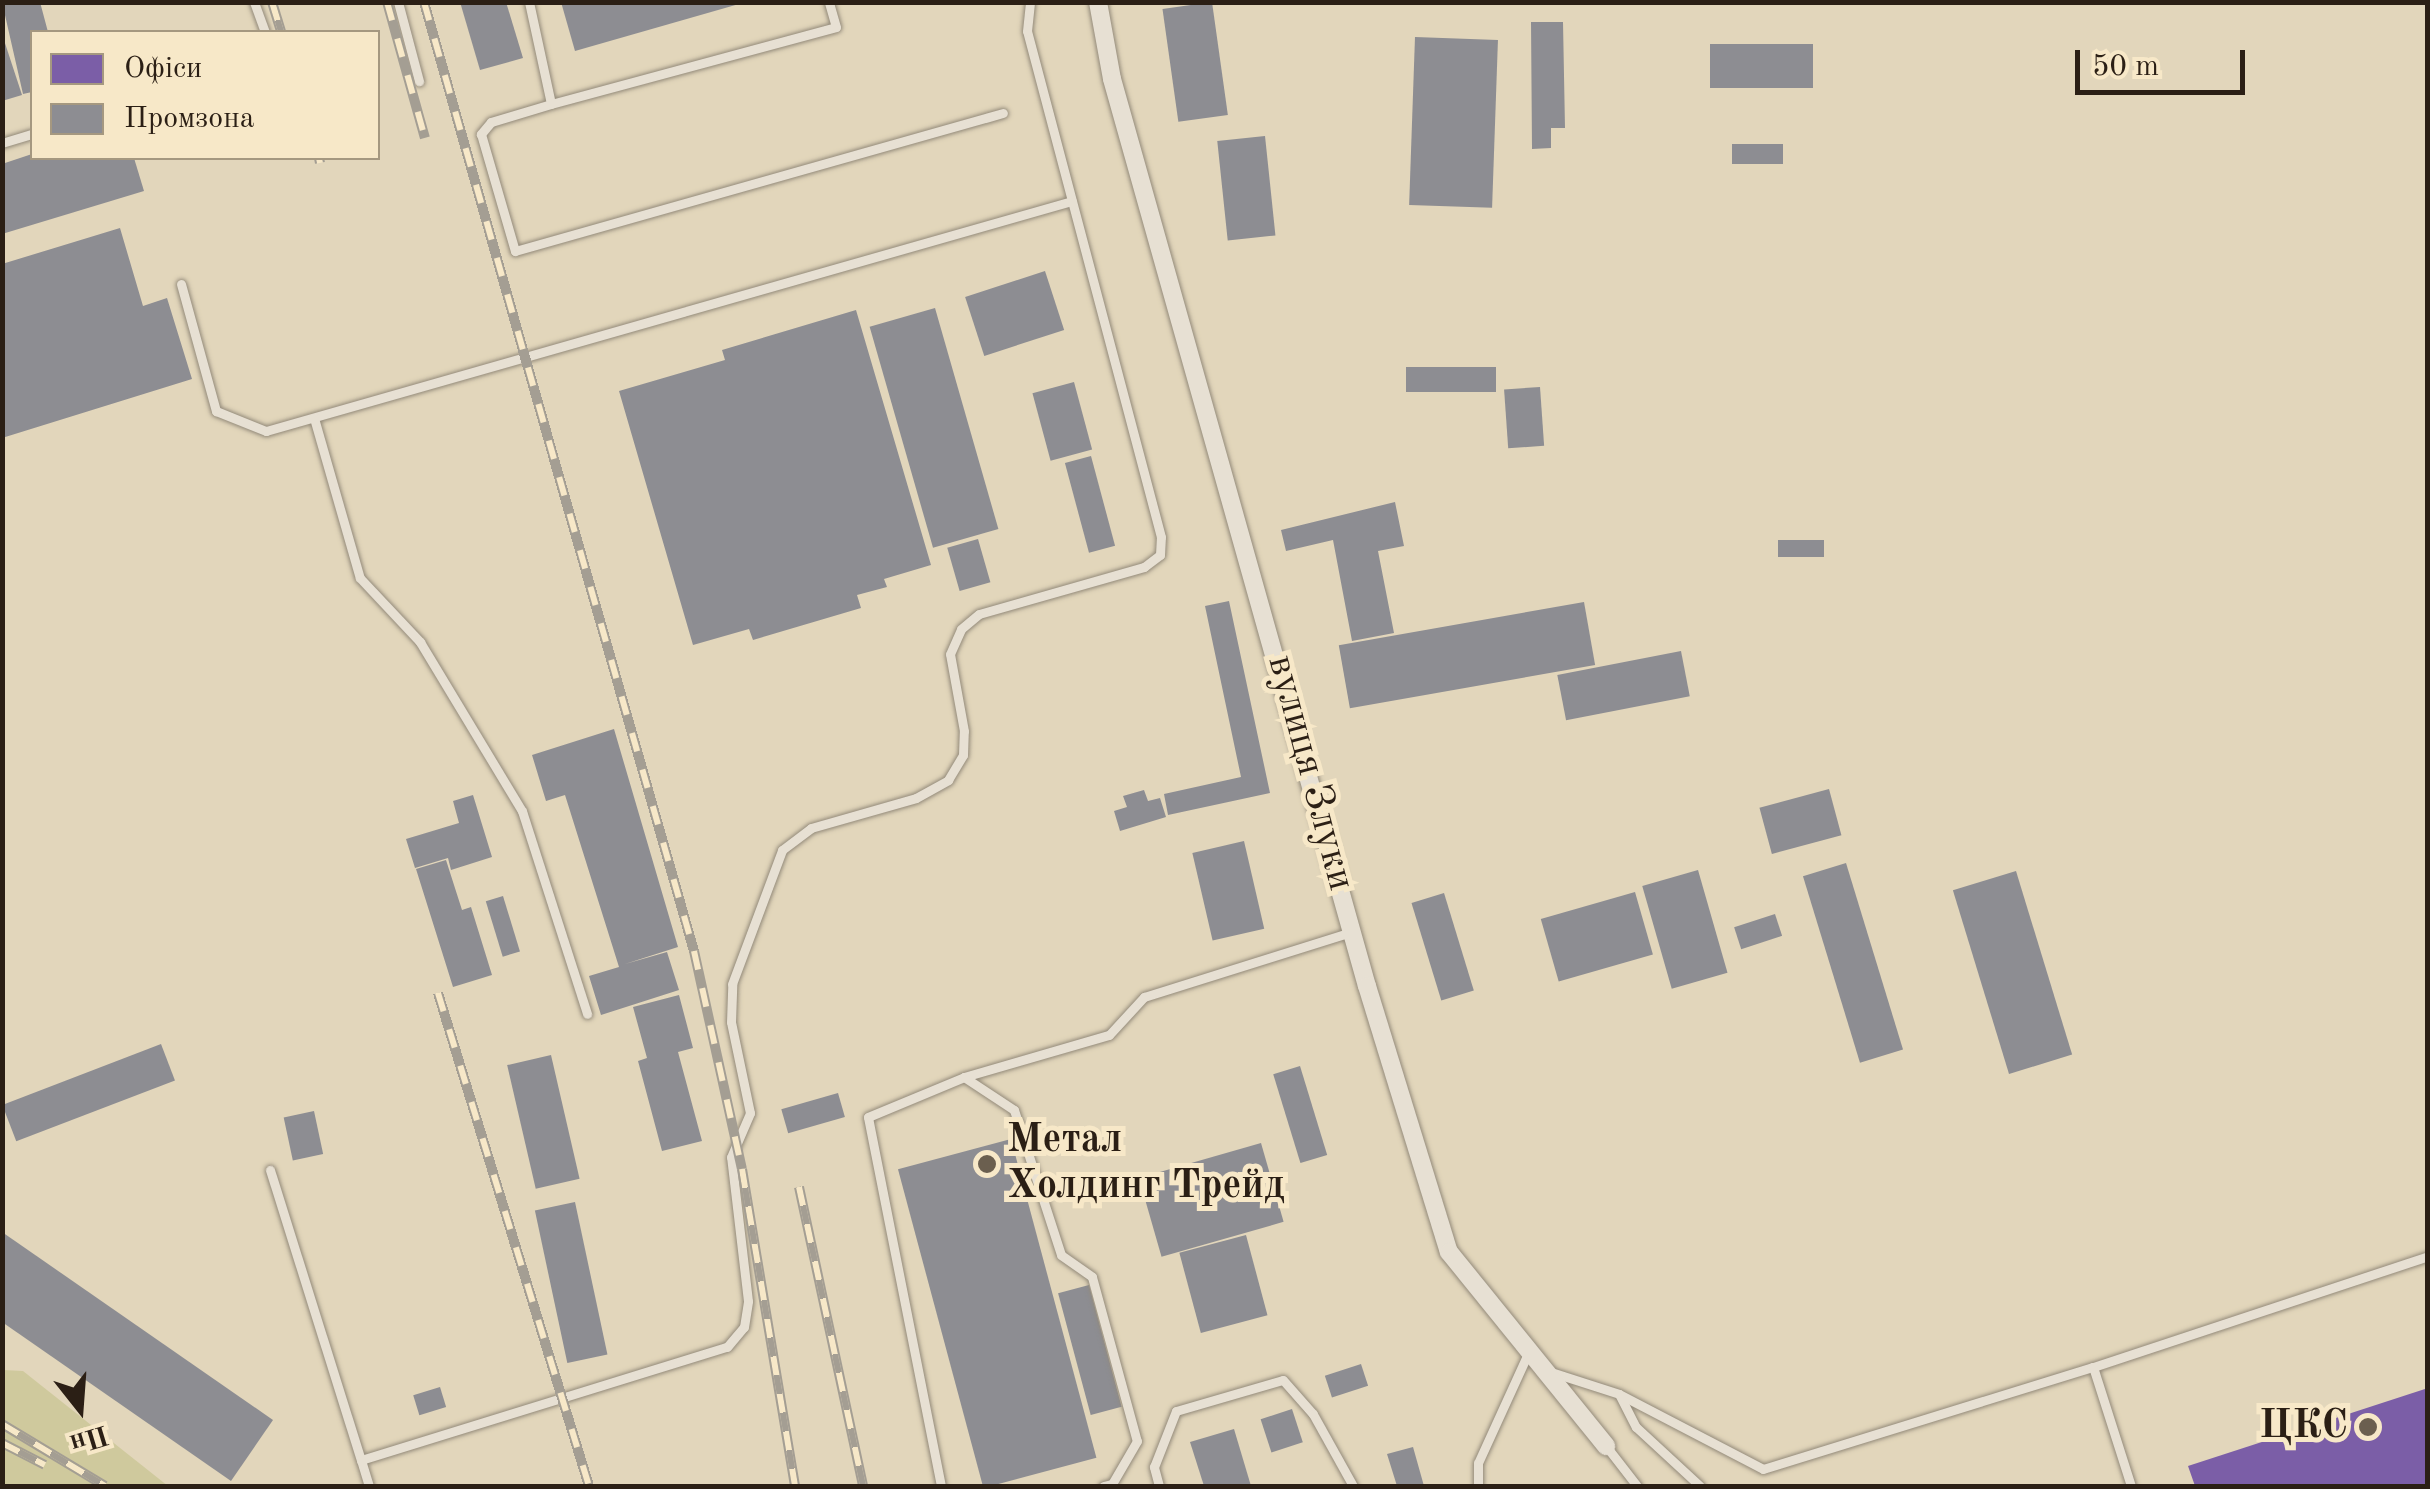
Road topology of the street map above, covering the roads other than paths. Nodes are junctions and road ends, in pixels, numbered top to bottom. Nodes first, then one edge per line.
1 (254, 2) edge
2 (398, 2) edge
3 (529, 2) edge
4 (829, 2) edge
5 (1030, 2) edge
6 (1098, 2) edge
7 (264, 30) edge
8 (420, 81) dead end
9 (551, 104) junction
10 (1004, 113) dead end
11 (30, 135) edge
12 (2, 143) edge
13 (1072, 201) junction
14 (181, 284) dead end
15 (314, 418) junction
16 (1352, 932) junction
17 (587, 1014) dead end
18 (964, 1077) junction
19 (270, 1170) dead end
20 (2428, 1256) edge
21 (1529, 1351) junction
22 (2093, 1367) junction
23 (1544, 1370) junction
24 (1619, 1394) junction
25 (1606, 1446) joint
26 (358, 1463) junction
27 (369, 1486) edge
28 (941, 1486) edge
29 (1103, 1486) edge
30 (1160, 1486) edge
31 (1353, 1486) edge
32 (1478, 1486) edge
33 (1637, 1486) edge
34 (1700, 1486) edge
35 (2131, 1486) edge

1 - 7 lane
2 - 8 lane
3 - 9 lane
4 - 9 lane
5 - 13 lane
6 - 16 street, вулиця Злуки
9 - 10 lane
11 - 12 lane
13 - 15 lane
13 - 26 lane
14 - 15 lane
15 - 17 lane
16 - 18 lane
16 - 21 street, вулиця Злуки
18 - 28 lane
18 - 29 lane
19 - 26 lane
20 - 22 lane
21 - 23 street, вулиця Злуки
21 - 32 lane
22 - 24 lane
22 - 35 lane
23 - 24 lane
23 - 25 street, вулиця Злуки
24 - 34 lane
25 - 33 lane, вулиця Злуки
26 - 27 lane
30 - 31 lane

